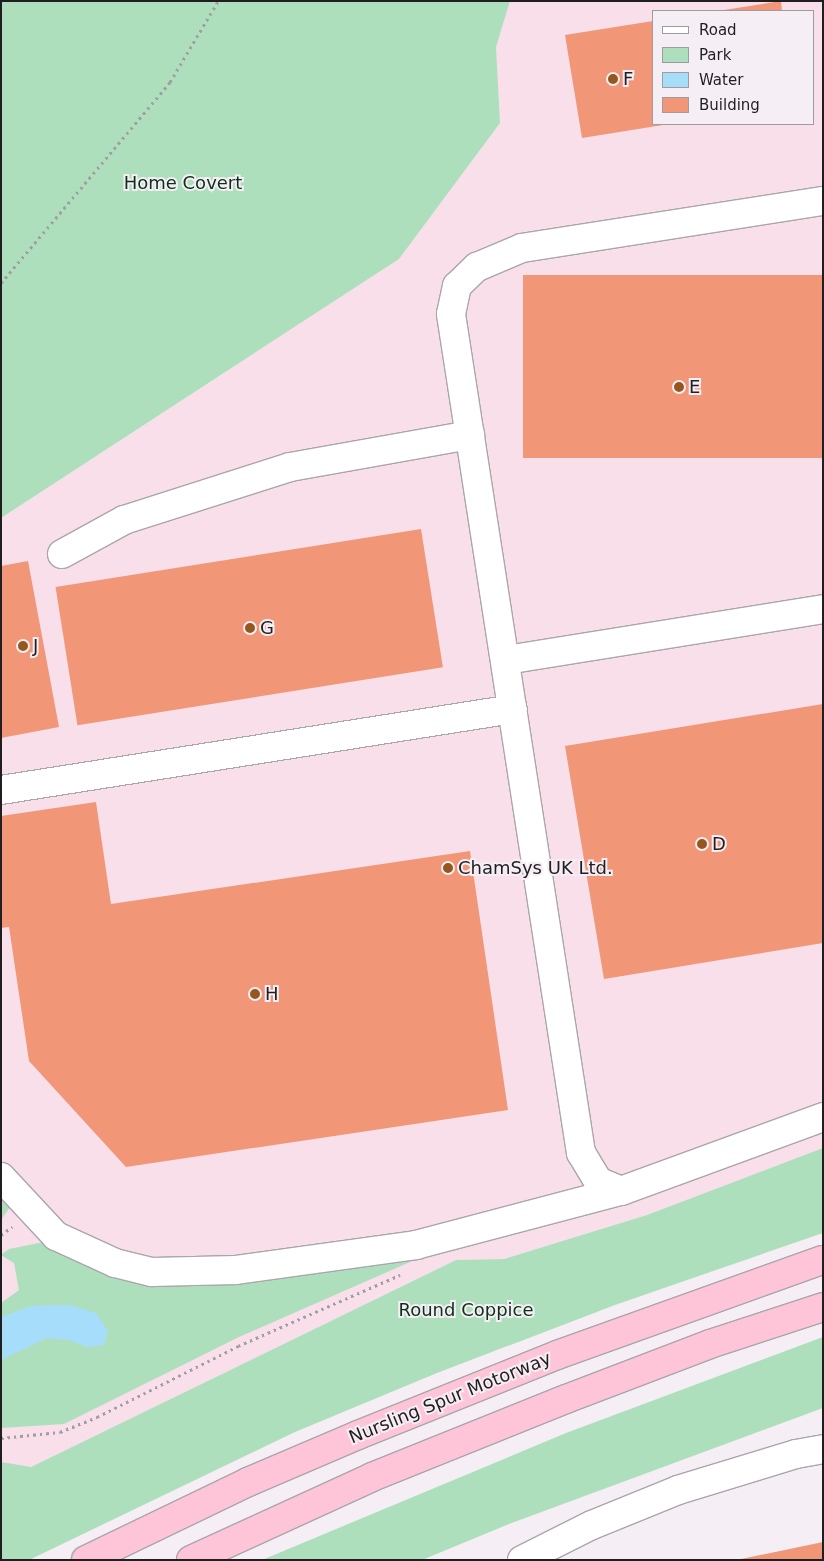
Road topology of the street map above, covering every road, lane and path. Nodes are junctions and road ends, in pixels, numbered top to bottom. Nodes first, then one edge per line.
1 (218, 1) edge
2 (823, 201) edge
3 (1, 283) edge
4 (470, 435) junction
5 (62, 554) dead end
6 (823, 609) edge
7 (506, 660) junction
8 (513, 709) junction
9 (1, 790) edge
10 (823, 1117) edge
11 (1, 1176) edge
12 (621, 1191) junction
13 (823, 1260) edge
14 (407, 1272) dead end
15 (823, 1307) edge
16 (1, 1438) edge
17 (823, 1449) edge
18 (86, 1560) edge
19 (191, 1560) edge
20 (522, 1560) edge

1 - 3 path
2 - 4 lane
4 - 5 lane
4 - 7 lane
6 - 7 lane
7 - 8 lane
8 - 9 lane
8 - 12 lane
10 - 12 lane
11 - 12 lane
13 - 18 highway, Nursling Spur Motorway
14 - 16 path
15 - 19 highway
17 - 20 lane

